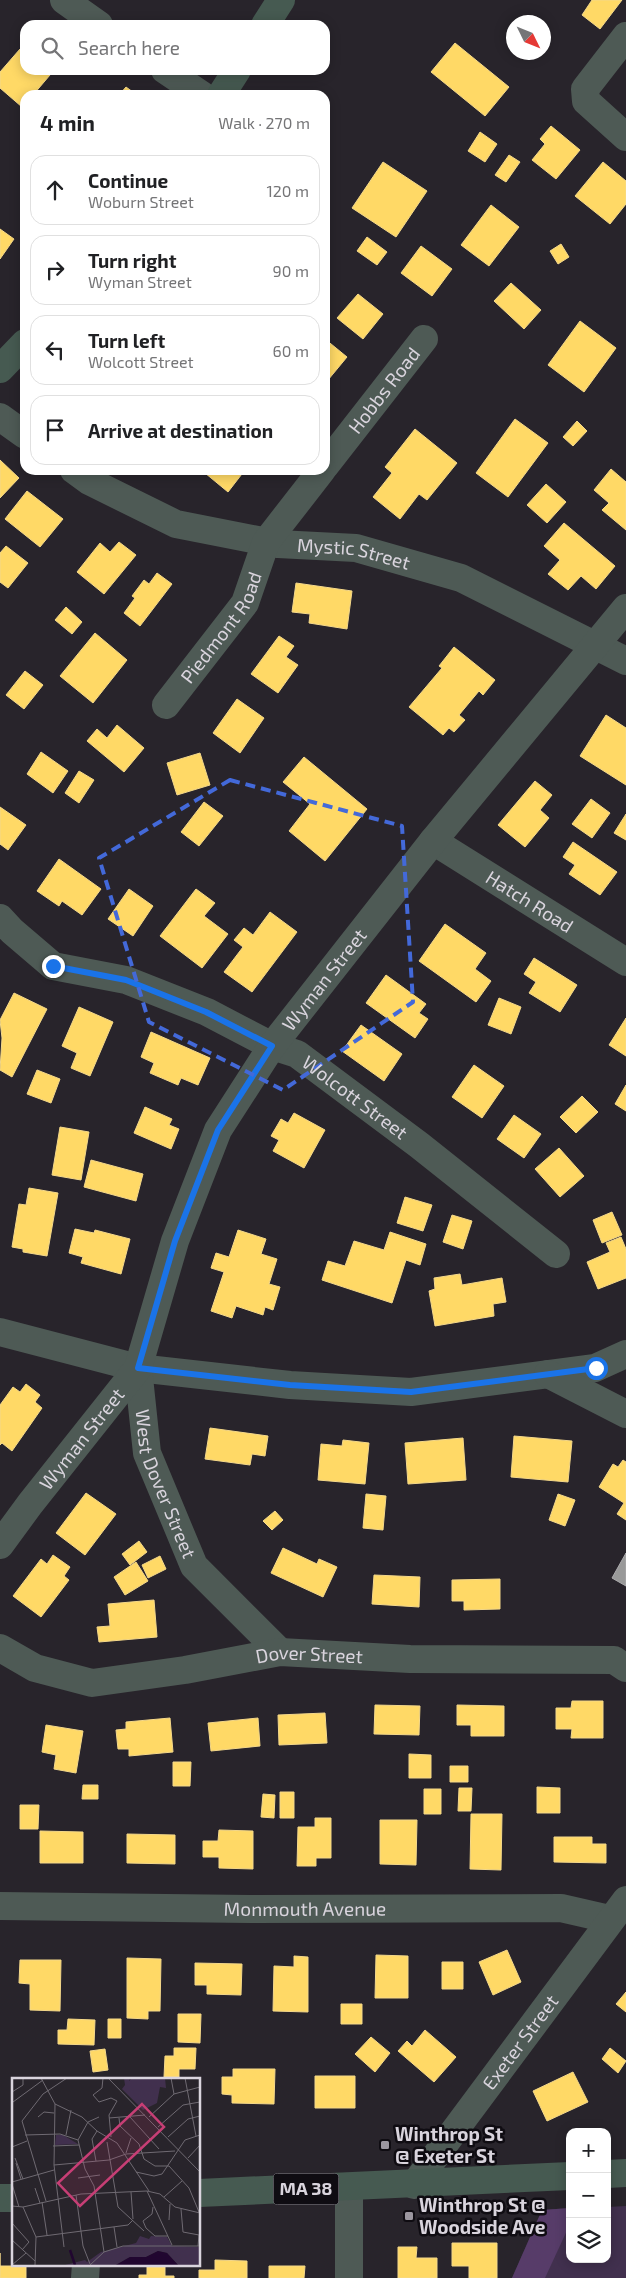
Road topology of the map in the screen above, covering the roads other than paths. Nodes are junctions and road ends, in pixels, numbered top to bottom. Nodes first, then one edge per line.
1 (64, 0) edge
2 (280, 0) edge
3 (92, 20) edge
4 (268, 20) edge
5 (626, 36) edge
6 (172, 75) edge
7 (234, 75) edge
8 (195, 90) edge
9 (224, 90) edge
10 (626, 137) edge
11 (424, 339) dead end
12 (20, 348) edge
13 (0, 369) edge
14 (0, 417) edge
15 (20, 431) edge
16 (330, 460) edge
17 (81, 475) edge
18 (318, 475) edge
19 (266, 542) junction
20 (626, 608) edge
21 (596, 645) junction
22 (626, 661) edge
23 (166, 705) dead end
24 (433, 841) junction
25 (0, 918) edge
26 (626, 962) edge
27 (272, 1046) junction
28 (556, 1254) dead end
29 (0, 1332) edge
30 (626, 1354) edge
31 (138, 1368) junction
32 (548, 1374) junction
33 (626, 1414) edge
34 (0, 1545) edge
35 (0, 1648) edge
36 (280, 1652) junction
37 (626, 1668) edge
38 (0, 1906) edge
39 (618, 1909) edge
40 (626, 2173) edge
41 (611, 2174) edge
42 (566, 2176) edge
43 (414, 2185) junction
44 (349, 2187) junction
45 (200, 2193) edge
46 (349, 2278) edge

1 - 3 street
2 - 4 main road
5 - 10 street
6 - 8 street
7 - 9 main road
11 - 16 street, Hobbs Road
12 - 13 main road
14 - 15 street
17 - 19 street, Mystic Street
18 - 19 street
19 - 21 street, Mystic Street
19 - 23 street, Piedmont Road
20 - 21 street, Wyman Street
21 - 22 street, Mystic Street
21 - 24 street, Wyman Street
24 - 26 street, Hatch Road
24 - 27 street, Wyman Street
25 - 27 street, Wolcott Street
27 - 28 street, Wolcott Street
27 - 31 street, Wyman Street
29 - 31 street
30 - 32 street
31 - 32 street
31 - 34 street, Wyman Street
31 - 36 street, West Dover Street
32 - 33 street
35 - 36 street, Dover Street
36 - 37 street, Dover Street
38 - 39 street, Monmouth Avenue
39 - 43 street, Exeter Street
40 - 41 main road
42 - 43 main road, MA 38
43 - 44 main road, MA 38
44 - 45 main road, MA 38
44 - 46 street

